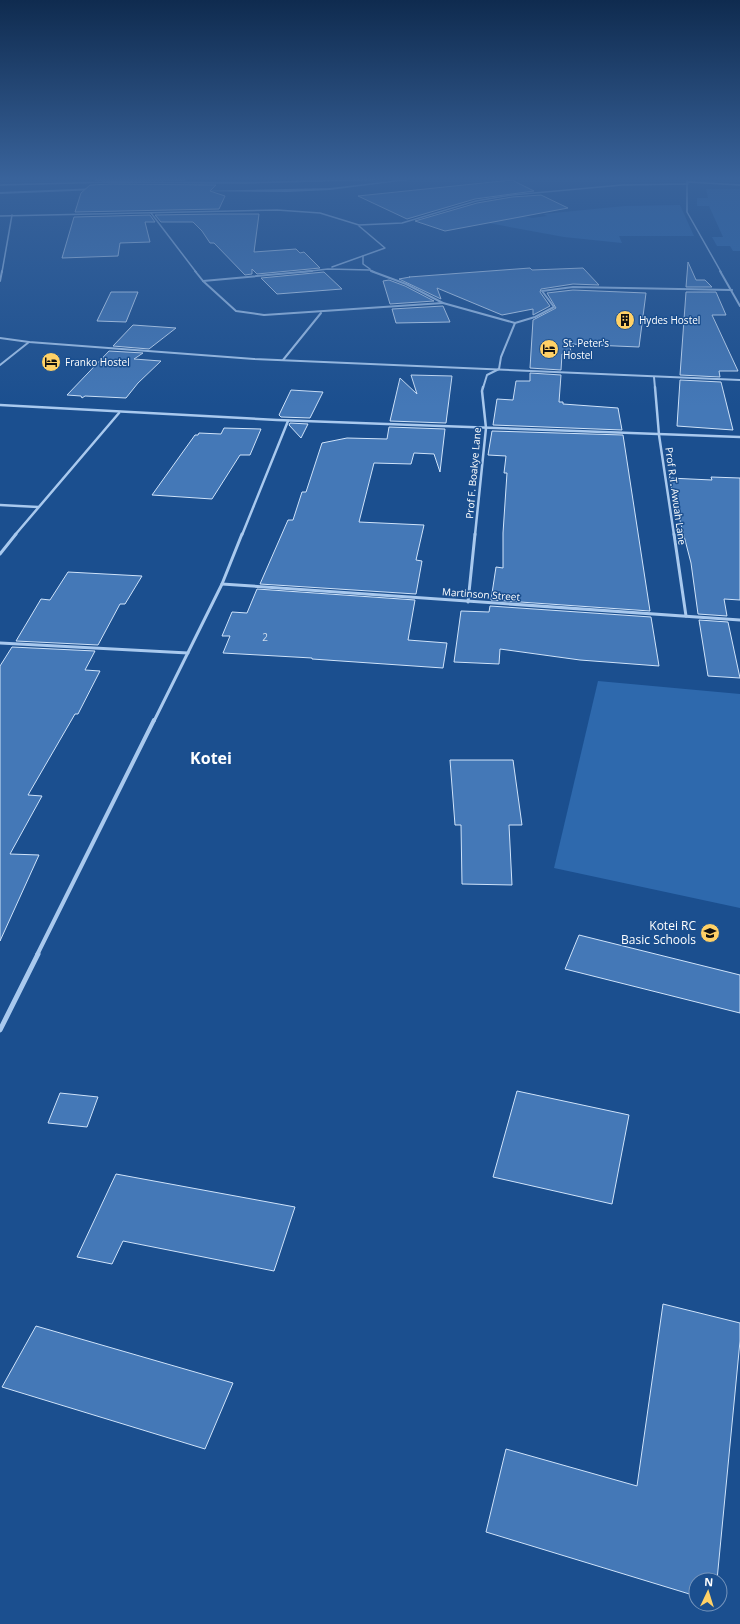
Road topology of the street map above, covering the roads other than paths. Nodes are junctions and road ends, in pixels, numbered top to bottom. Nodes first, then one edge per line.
1 (5, 254) edge
2 (183, 255) edge
3 (366, 255) edge
4 (712, 255) edge
5 (363, 256) junction
6 (328, 269) junction
7 (370, 270) junction
8 (0, 281) edge
9 (203, 281) junction
10 (732, 290) junction
11 (443, 303) junction
12 (740, 306) edge
13 (321, 312) junction
14 (515, 323) junction
15 (0, 338) edge
16 (29, 342) junction
17 (283, 360) junction
18 (0, 365) edge
19 (498, 369) junction
20 (654, 377) junction
21 (740, 380) edge
22 (0, 405) edge
23 (119, 413) junction
24 (288, 421) junction
25 (486, 428) junction
26 (659, 435) junction
27 (740, 437) edge
28 (0, 505) edge
29 (38, 507) junction
30 (0, 554) edge
31 (222, 584) junction
32 (468, 602) junction
33 (686, 616) junction
34 (740, 620) edge
35 (0, 643) edge
36 (188, 653) junction
37 (0, 1030) edge

1 - 8 street
2 - 9 street
3 - 5 street
4 - 10 street
5 - 6 street
5 - 7 street
6 - 7 street
6 - 9 street
7 - 11 street
9 - 13 street
10 - 12 street
10 - 14 street
11 - 13 street
11 - 14 street
13 - 17 street
14 - 19 street
15 - 16 street
16 - 17 street
16 - 18 street
17 - 19 street
19 - 20 street
19 - 25 street, Prof F. Boakye Lane
20 - 21 street
20 - 26 street, Prof R.T. Awuah Lane
22 - 23 street
23 - 24 street
23 - 29 street
24 - 25 street
24 - 31 street
25 - 26 street
25 - 32 street, Prof F. Boakye Lane
26 - 27 street
26 - 33 street, Prof R.T. Awuah Lane
28 - 29 street
29 - 30 street
31 - 32 street, Martinson Street
31 - 36 street
32 - 33 street, Martinson Street
33 - 34 street, Martinson Street
35 - 36 street
36 - 37 street

